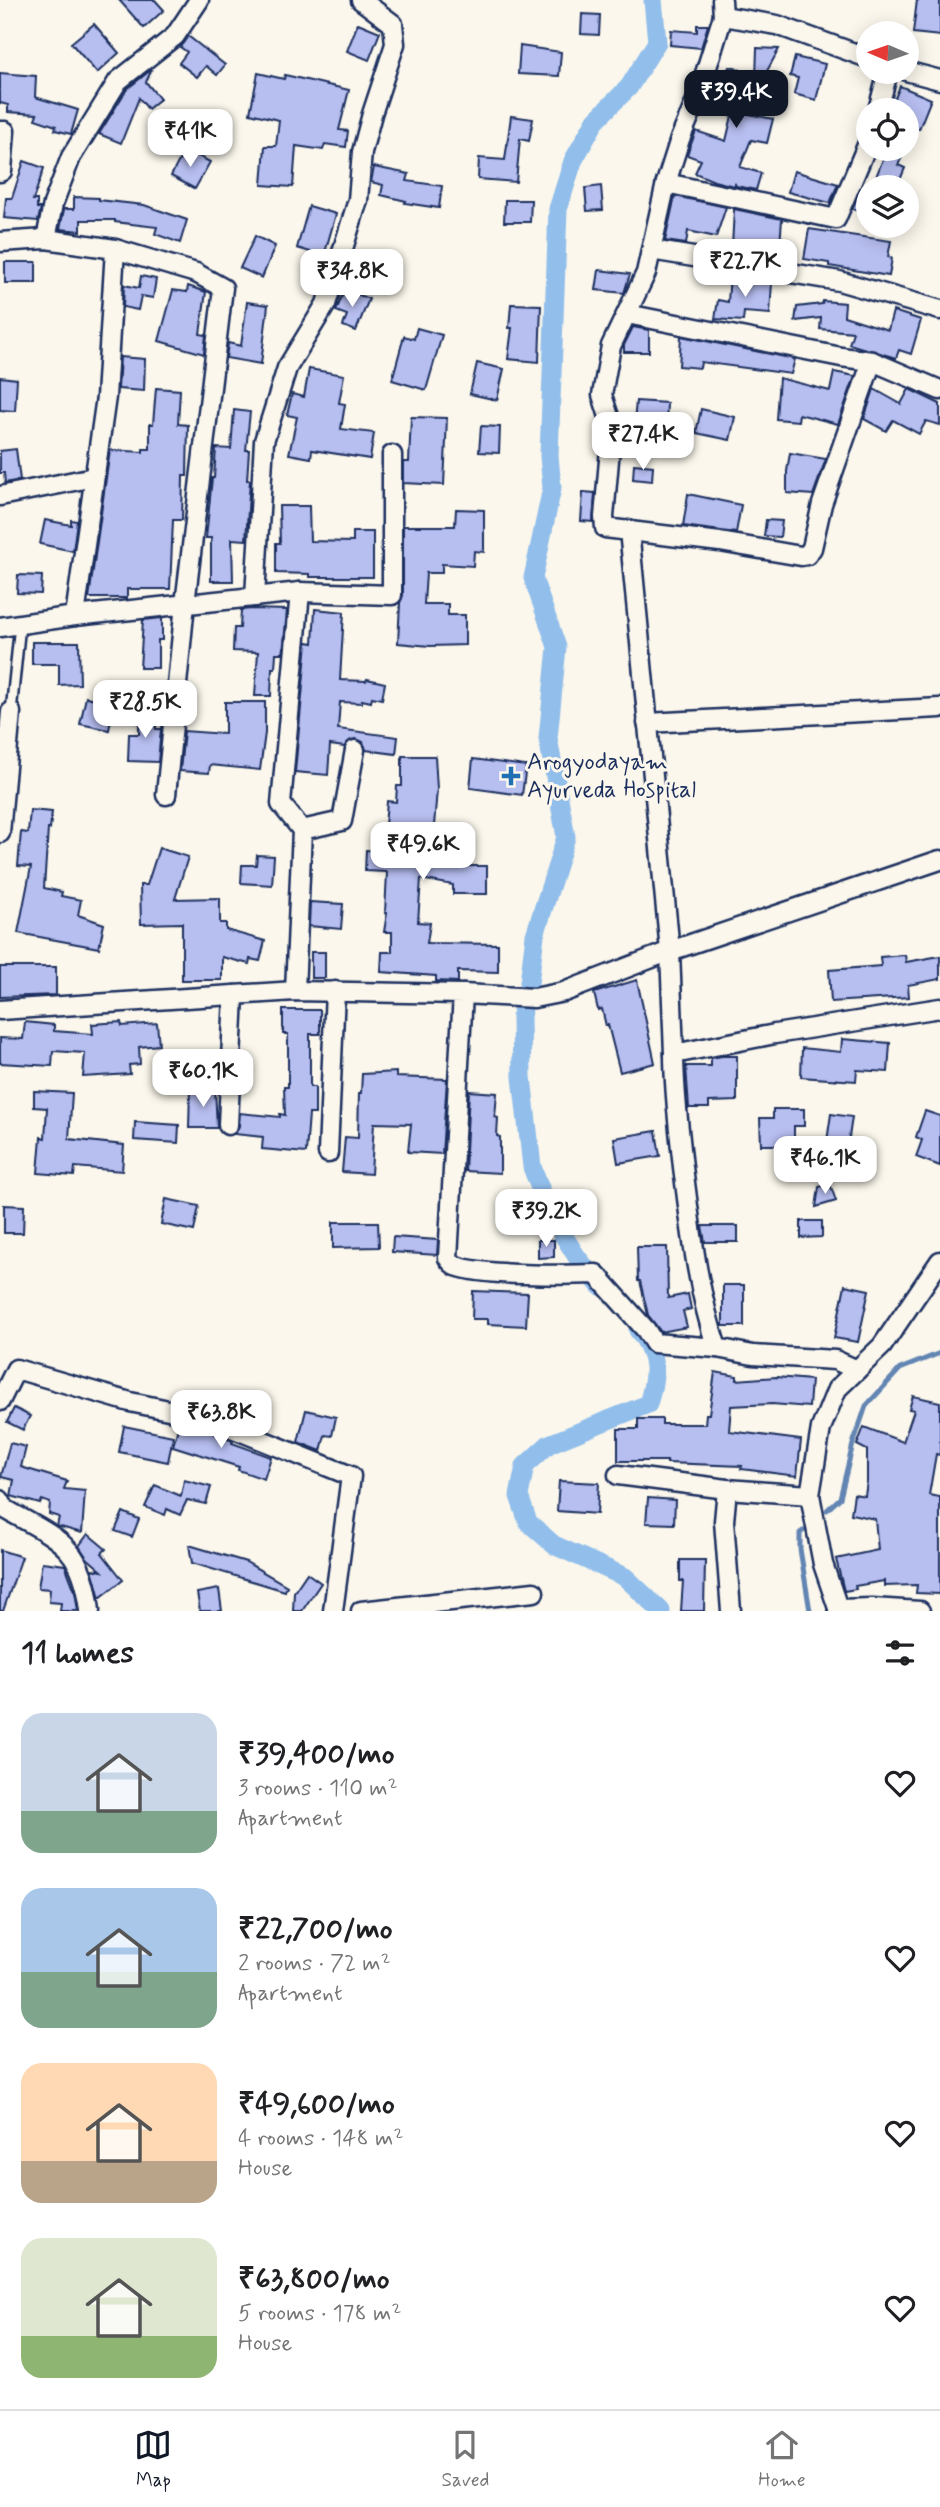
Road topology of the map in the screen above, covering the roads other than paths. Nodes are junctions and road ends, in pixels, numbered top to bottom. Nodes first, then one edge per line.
1 (199, 0) edge
2 (361, 0) edge
3 (723, 8) edge
4 (856, 54) edge
5 (919, 74) edge
6 (940, 80) edge
7 (0, 131) edge
8 (860, 161) edge
9 (0, 172) edge
10 (666, 183) junction
11 (46, 239) junction
12 (0, 242) edge
13 (115, 249) junction
14 (652, 250) junction
15 (940, 310) edge
16 (627, 314) junction
17 (872, 361) junction
18 (940, 390) edge
19 (392, 455) dead end
20 (94, 477) junction
21 (0, 496) edge
22 (629, 530) junction
23 (300, 592) junction
24 (255, 597) junction
25 (185, 604) junction
26 (75, 616) junction
27 (20, 624) junction
28 (0, 627) edge
29 (940, 708) edge
30 (11, 712) joint
31 (647, 723) junction
32 (355, 750) dead end
33 (166, 794) dead end
34 (302, 830) junction
35 (0, 833) edge
36 (940, 860) edge
37 (670, 951) junction
38 (295, 991) junction
39 (335, 991) junction
40 (234, 995) junction
41 (463, 995) junction
42 (940, 1008) edge
43 (0, 1010) edge
44 (674, 1054) junction
45 (228, 1125) dead end
46 (328, 1153) dead end
47 (940, 1261) edge
48 (717, 1348) junction
49 (857, 1370) junction
50 (0, 1401) edge
51 (618, 1475) dead end
52 (727, 1489) junction
53 (810, 1495) junction
54 (0, 1500) edge
55 (534, 1592) dead end
56 (839, 1610) edge
57 (90, 1611) edge
58 (333, 1611) edge
59 (360, 1611) edge
60 (731, 1611) edge
61 (920, 1611) edge

1 - 11 street
2 - 24 street
3 - 4 street
3 - 10 street
5 - 6 street
7 - 9 street
8 - 10 street
10 - 14 street
11 - 12 street
11 - 13 street
13 - 20 street
13 - 25 street
14 - 15 street
14 - 16 street
16 - 17 street
16 - 22 street
17 - 18 street
17 - 22 street
19 - 23 street
20 - 21 street
20 - 26 street
22 - 31 street
23 - 24 street
23 - 34 street
24 - 25 street
25 - 26 street
25 - 33 street
26 - 27 street
27 - 28 street
27 - 30 lane
29 - 31 street
30 - 35 street
31 - 37 street
32 - 34 street
34 - 38 street
36 - 37 street
37 - 41 street
37 - 44 street
38 - 39 street
38 - 40 street
39 - 41 street
39 - 46 street
40 - 43 street
40 - 45 street
41 - 48 street
42 - 44 street
44 - 48 street
47 - 49 street
48 - 49 street
49 - 53 street
50 - 58 street
51 - 52 street
52 - 53 street
52 - 60 street
53 - 56 street
54 - 57 street
55 - 59 street
56 - 61 street

